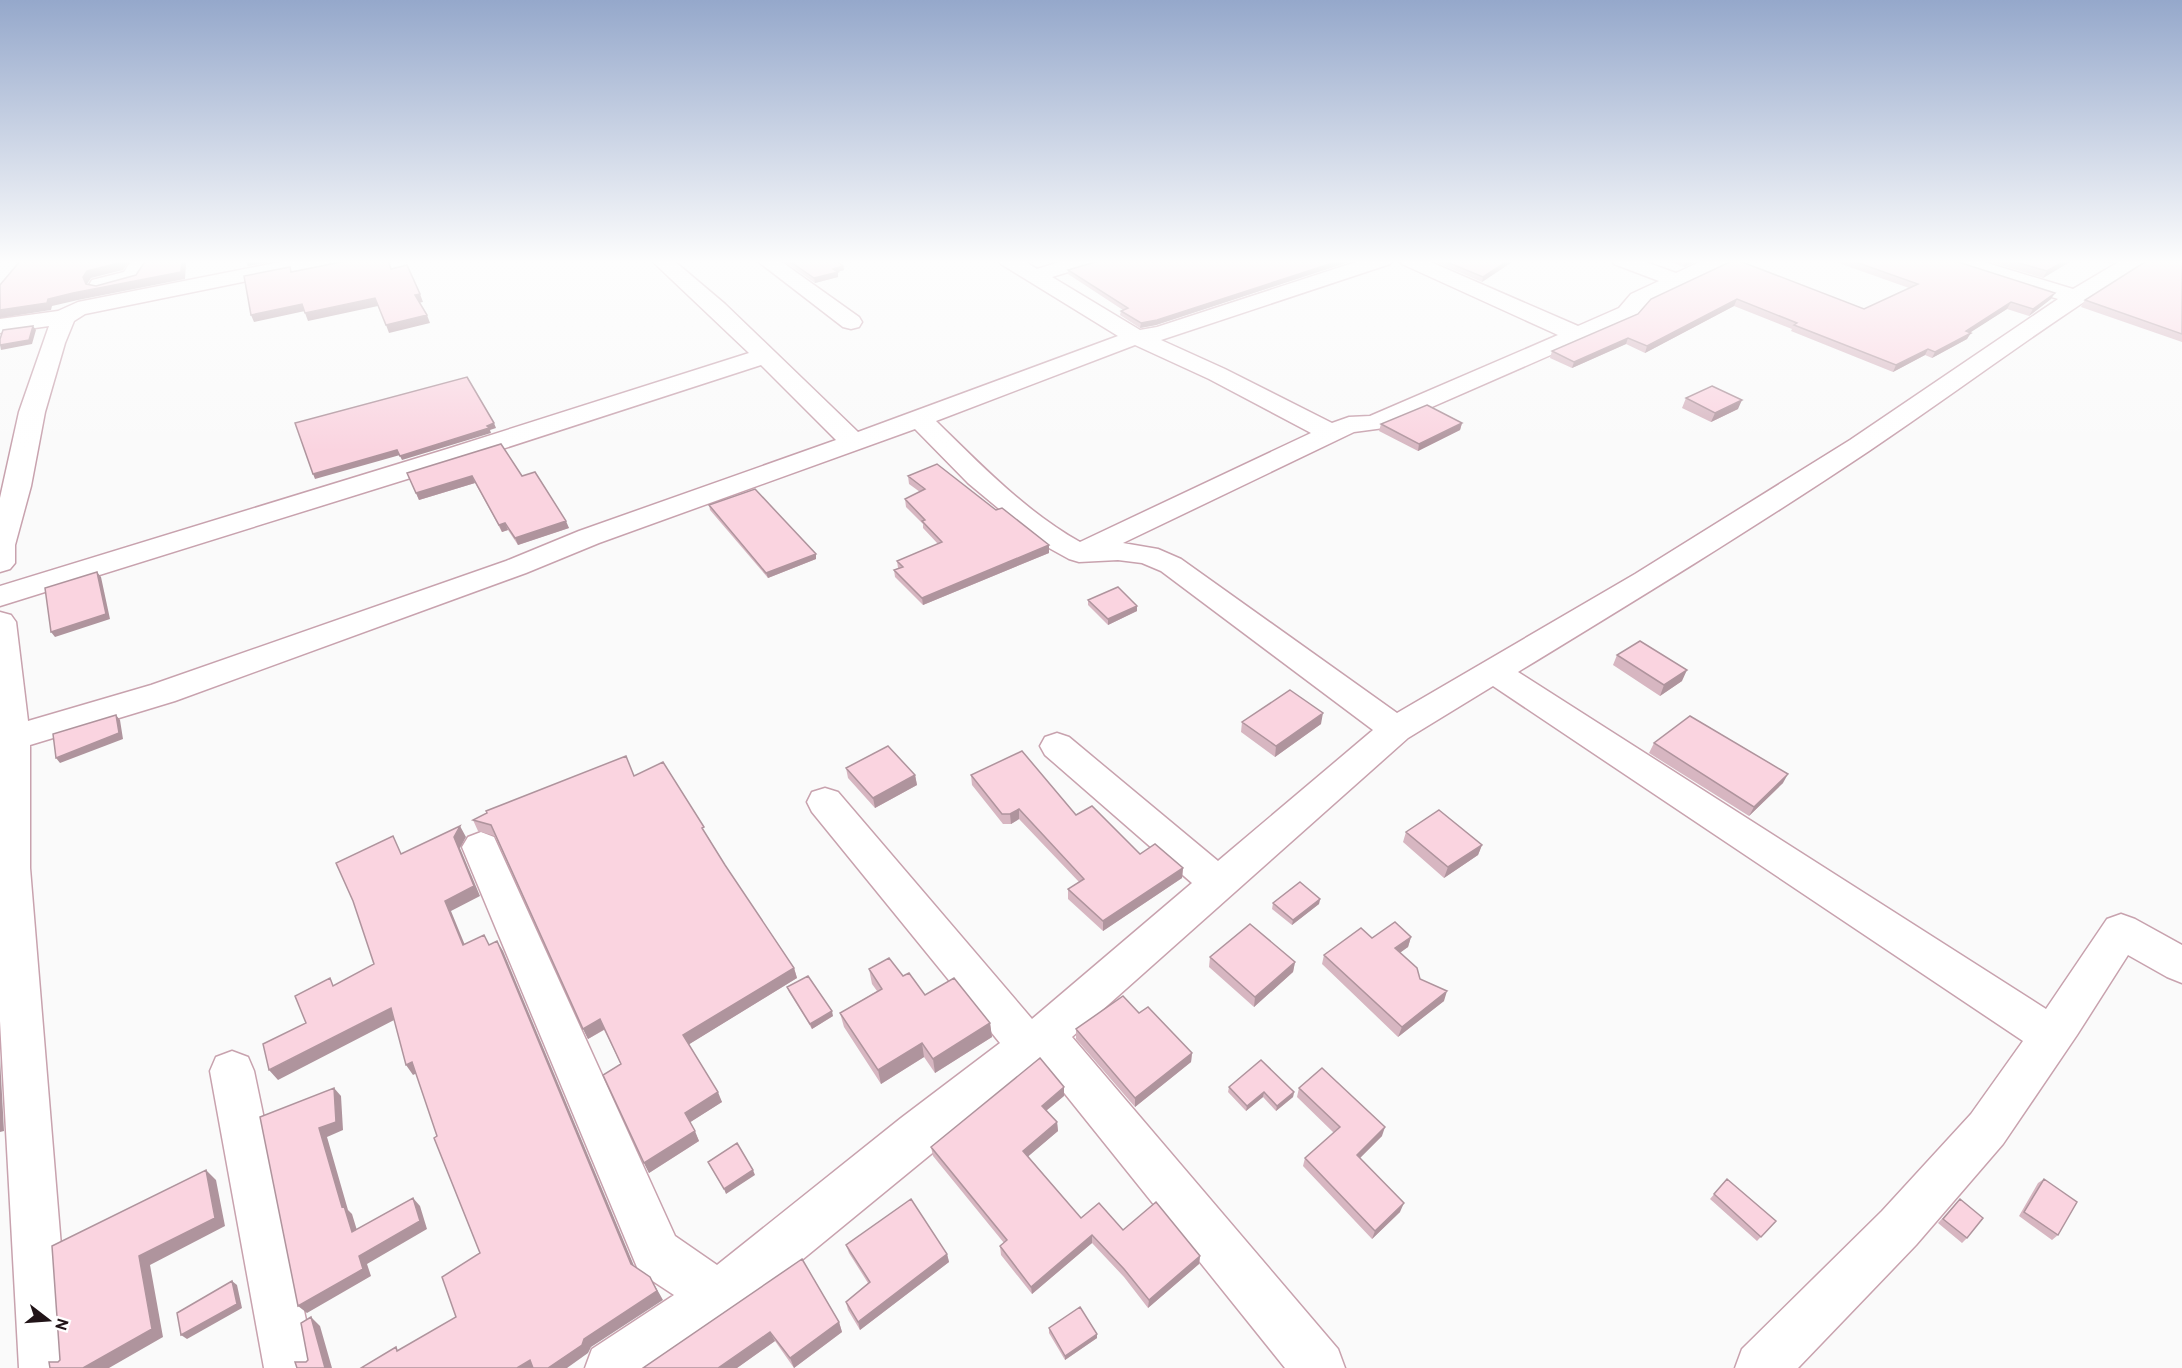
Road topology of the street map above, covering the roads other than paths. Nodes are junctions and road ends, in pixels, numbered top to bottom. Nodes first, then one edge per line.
1 (15, 324) edge
2 (61, 324) edge
3 (732, 324) edge
4 (1114, 324) edge
5 (1189, 324) edge
6 (1553, 324) edge
7 (1602, 324) edge
8 (2036, 324) edge
9 (0, 326) edge
10 (1578, 335) junction
11 (1136, 337) junction
12 (765, 356) junction
13 (919, 419) junction
14 (1331, 433) junction
15 (853, 442) junction
16 (9, 489) edge
17 (1078, 553) junction
18 (0, 563) edge
19 (0, 596) edge
20 (0, 622) edge
21 (1493, 671) junction
22 (1396, 729) junction
23 (13, 738) junction
24 (1057, 746) dead end
25 (825, 802) dead end
26 (480, 848) dead end
27 (1218, 883) junction
28 (2182, 965) edge
29 (2051, 1036) junction
30 (1037, 1041) junction
31 (232, 1071) dead end
32 (718, 1296) junction
33 (45, 1368) edge
34 (290, 1368) edge
35 (611, 1368) edge
36 (1319, 1368) edge
37 (1761, 1368) edge

1 - 9 street
2 - 16 street
3 - 12 street
4 - 11 street
5 - 11 street
6 - 10 street
7 - 10 street
8 - 21 street
10 - 14 street
11 - 13 street
11 - 14 street
12 - 15 street
12 - 19 street
13 - 15 street
13 - 17 street
14 - 17 street
15 - 23 street
16 - 18 street
17 - 22 street
20 - 23 street
21 - 22 street
21 - 29 street
22 - 27 street
23 - 33 street
24 - 27 street
25 - 30 street
26 - 32 street
27 - 30 street
28 - 29 street
29 - 37 street
30 - 32 street
30 - 36 street
31 - 34 street
32 - 35 street

